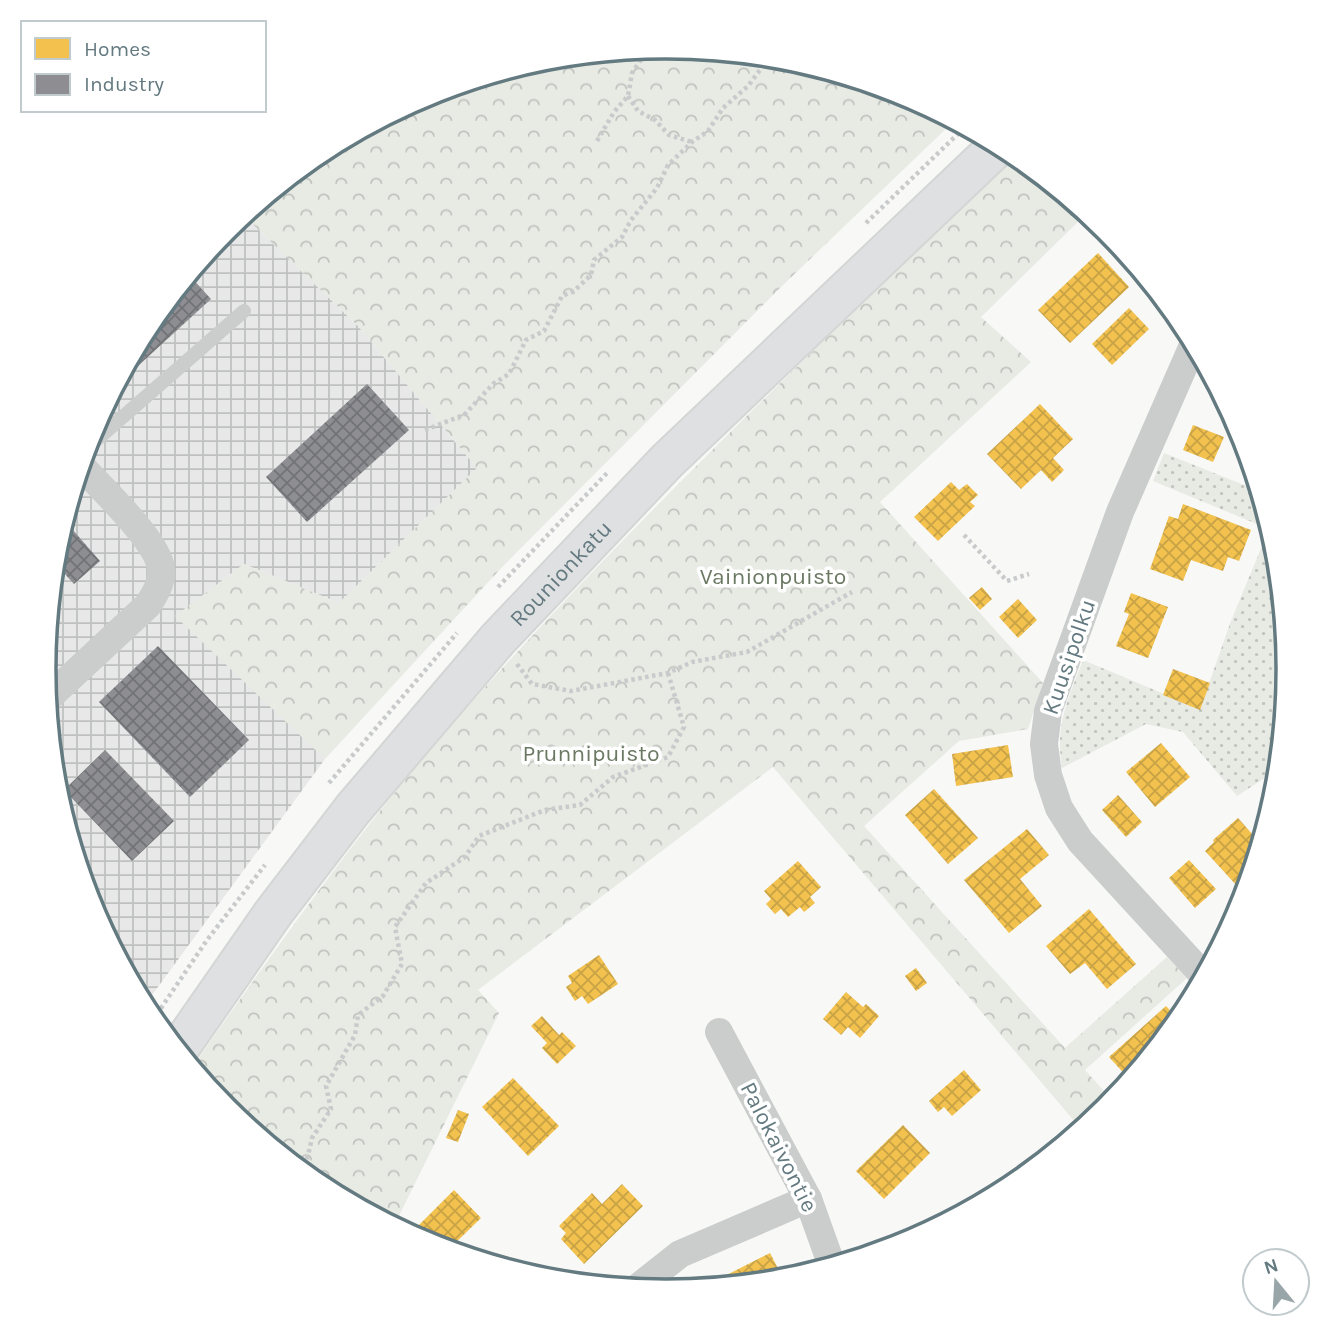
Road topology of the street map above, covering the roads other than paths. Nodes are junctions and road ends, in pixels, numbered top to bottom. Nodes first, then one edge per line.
1 (991, 153) edge
2 (244, 311) dead end
3 (1189, 355) edge
4 (103, 434) edge
5 (88, 474) edge
6 (57, 689) edge
7 (1197, 968) edge
8 (719, 1032) dead end
9 (184, 1042) edge
10 (808, 1199) junction
11 (829, 1257) edge
12 (648, 1279) edge

1 - 9 main road, Rounionkatu
2 - 4 lane
3 - 7 street, Kuusipolku
5 - 6 street
8 - 10 street, Palokaivontie
10 - 11 street, Palokaivontie
10 - 12 street

